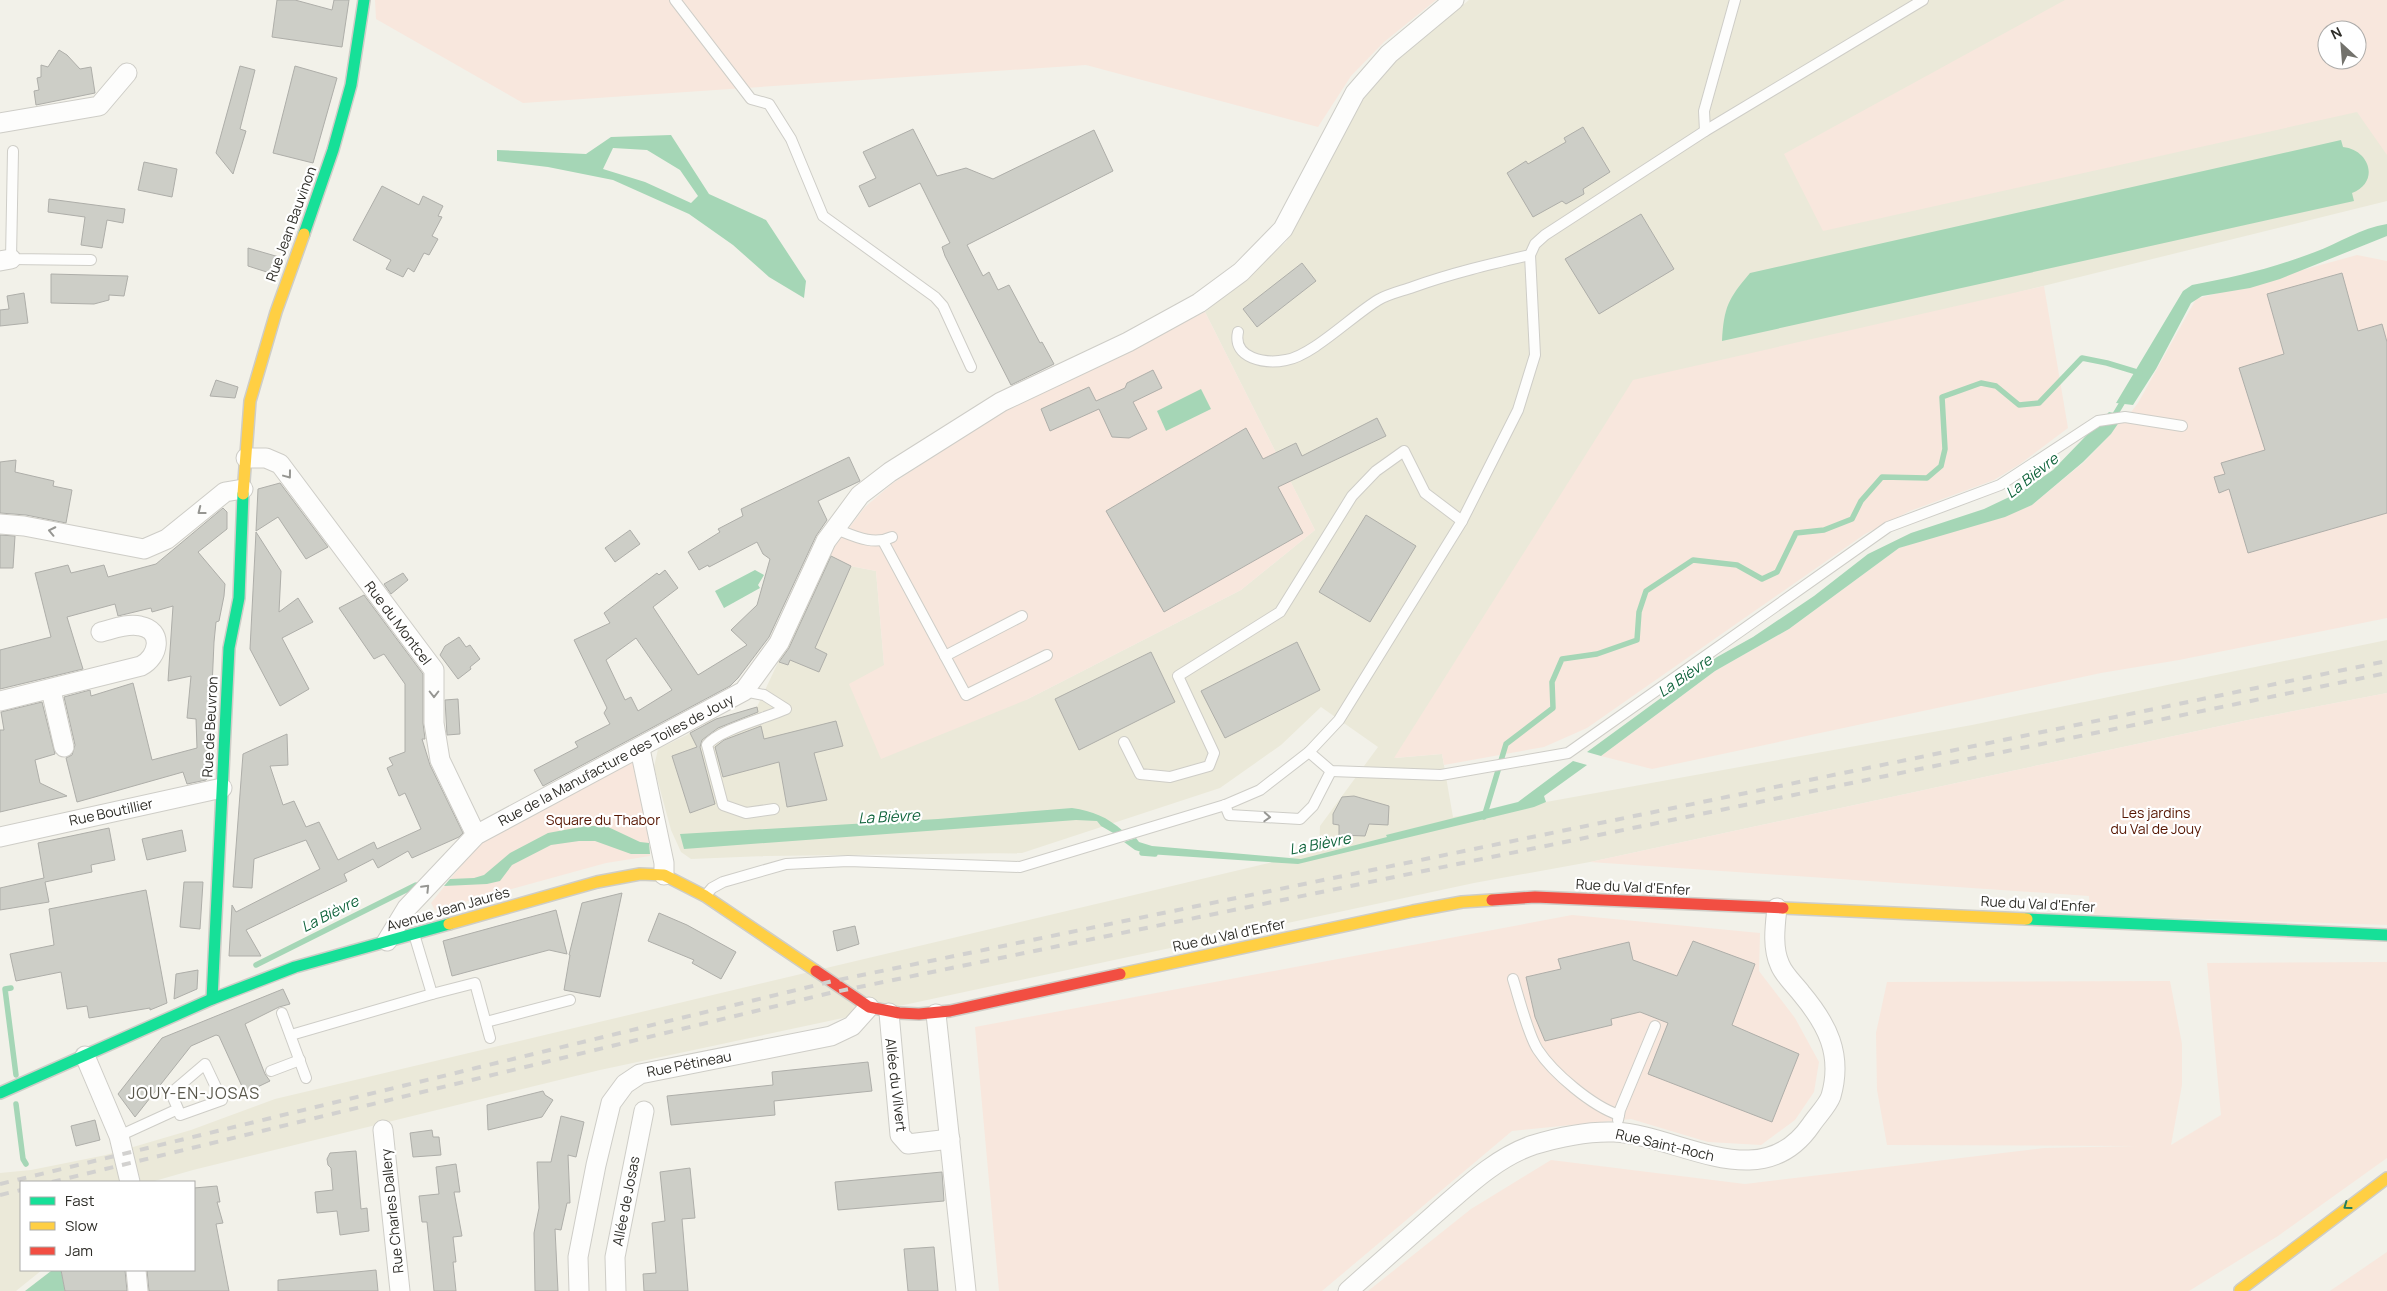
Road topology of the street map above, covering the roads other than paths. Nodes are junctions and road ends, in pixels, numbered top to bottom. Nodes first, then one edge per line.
1 (364, 0) edge
2 (675, 0) edge
3 (1454, 0) edge
4 (1735, 0) edge
5 (1923, 0) edge
6 (127, 73) dead end
7 (0, 124) edge
8 (1705, 131) junction
9 (13, 151) dead end
10 (1530, 255) junction
11 (5, 260) edge
12 (90, 260) dead end
13 (1238, 332) dead end
14 (971, 366) dead end
15 (2182, 426) dead end
16 (246, 458) junction
17 (243, 489) junction
18 (1462, 521) junction
19 (0, 524) edge
20 (836, 529) junction
21 (1022, 616) dead end
22 (101, 632) dead end
23 (1047, 655) dead end
24 (945, 656) junction
25 (52, 690) junction
26 (744, 691) junction
27 (0, 701) edge
28 (1124, 742) dead end
29 (64, 747) dead end
30 (640, 749) junction
31 (1309, 752) junction
32 (1331, 771) junction
33 (222, 788) junction
34 (1225, 805) junction
35 (774, 809) dead end
36 (476, 835) junction
37 (0, 836) edge
38 (664, 875) junction
39 (706, 896) junction
40 (1777, 908) junction
41 (414, 933) junction
42 (2387, 935) edge
43 (387, 941) junction
44 (1513, 980) dead end
45 (432, 994) junction
46 (212, 999) junction
47 (570, 1000) dead end
48 (869, 1007) junction
49 (282, 1013) dead end
50 (889, 1013) junction
51 (936, 1014) junction
52 (486, 1022) junction
53 (1655, 1026) dead end
54 (291, 1035) junction
55 (490, 1038) dead end
56 (85, 1056) junction
57 (300, 1060) junction
58 (271, 1071) dead end
59 (306, 1078) dead end
60 (0, 1093) edge
61 (178, 1109) junction
62 (644, 1111) dead end
63 (1617, 1123) junction
64 (383, 1130) dead end
65 (119, 1136) junction
66 (950, 1139) junction
67 (2387, 1178) edge
68 (129, 1181) edge
69 (2351, 1220) dead end
70 (136, 1271) edge
71 (138, 1291) edge
72 (400, 1291) edge
73 (579, 1291) edge
74 (616, 1291) edge
75 (966, 1291) edge
76 (1348, 1291) edge
77 (2239, 1291) edge

1 - 16 street, Rue Jean Bauvinon
2 - 14 lane
3 - 20 street, Rue de la Manufacture des Toiles de Jouy
4 - 8 lane
5 - 8 lane
6 - 7 street
8 - 10 lane
9 - 11 lane
10 - 13 lane
10 - 18 lane
11 - 12 lane
15 - 32 lane
16 - 17 street, Rue de Beuvron
16 -> 36 street, Rue du Montcel
17 -> 19 street
17 - 33 street, Rue de Beuvron
18 - 28 lane
18 - 31 lane
20 - 24 lane
20 - 26 street, Rue de la Manufacture des Toiles de Jouy
21 - 24 lane
22 - 25 street
23 - 24 lane
25 - 27 street
25 - 29 street
26 - 30 street, Rue de la Manufacture des Toiles de Jouy
26 - 35 lane
30 - 36 street, Rue de la Manufacture des Toiles de Jouy
30 - 38 street
31 - 32 lane
31 - 34 lane
34 -> 32 lane
33 - 37 street, Rue Boutillier
33 - 46 street, Rue de Beuvron
34 - 39 lane
43 -> 36 street, Rue de la Manufacture des Toiles de Jouy
38 - 39 street, Avenue Jean Jaurès
38 - 41 street, Avenue Jean Jaurès
39 - 48 street, Avenue Jean Jaurès
40 - 42 street, Rue du Val d'Enfer
40 - 51 street, Rue du Val d'Enfer
40 - 63 street, Rue Saint-Roch
41 - 43 street, Avenue Jean Jaurès
41 - 45 lane
43 - 46 street, Avenue Jean Jaurès
44 - 63 lane
45 - 52 lane
45 - 54 lane
46 - 56 street, Avenue Jean Jaurès
47 - 52 lane
48 - 50 street, Avenue Jean Jaurès
48 - 73 street, Rue Pétineau
49 - 54 lane
50 - 51 street, Rue du Val d'Enfer
50 - 66 street, Allée du Vilvert
51 - 66 street
52 - 55 lane
53 - 63 lane
54 - 57 lane
56 - 60 street, Avenue Jean Jaurès
56 - 65 street
57 - 58 lane
57 - 59 lane
61 - 61 lane
61 - 65 lane
62 - 74 street, Allée de Josas
63 - 76 street, Rue Saint-Roch
64 - 72 street, Rue Charles Dallery
65 - 68 street
66 - 75 street
67 -> 77 street
69 - 77 street
70 - 71 street

